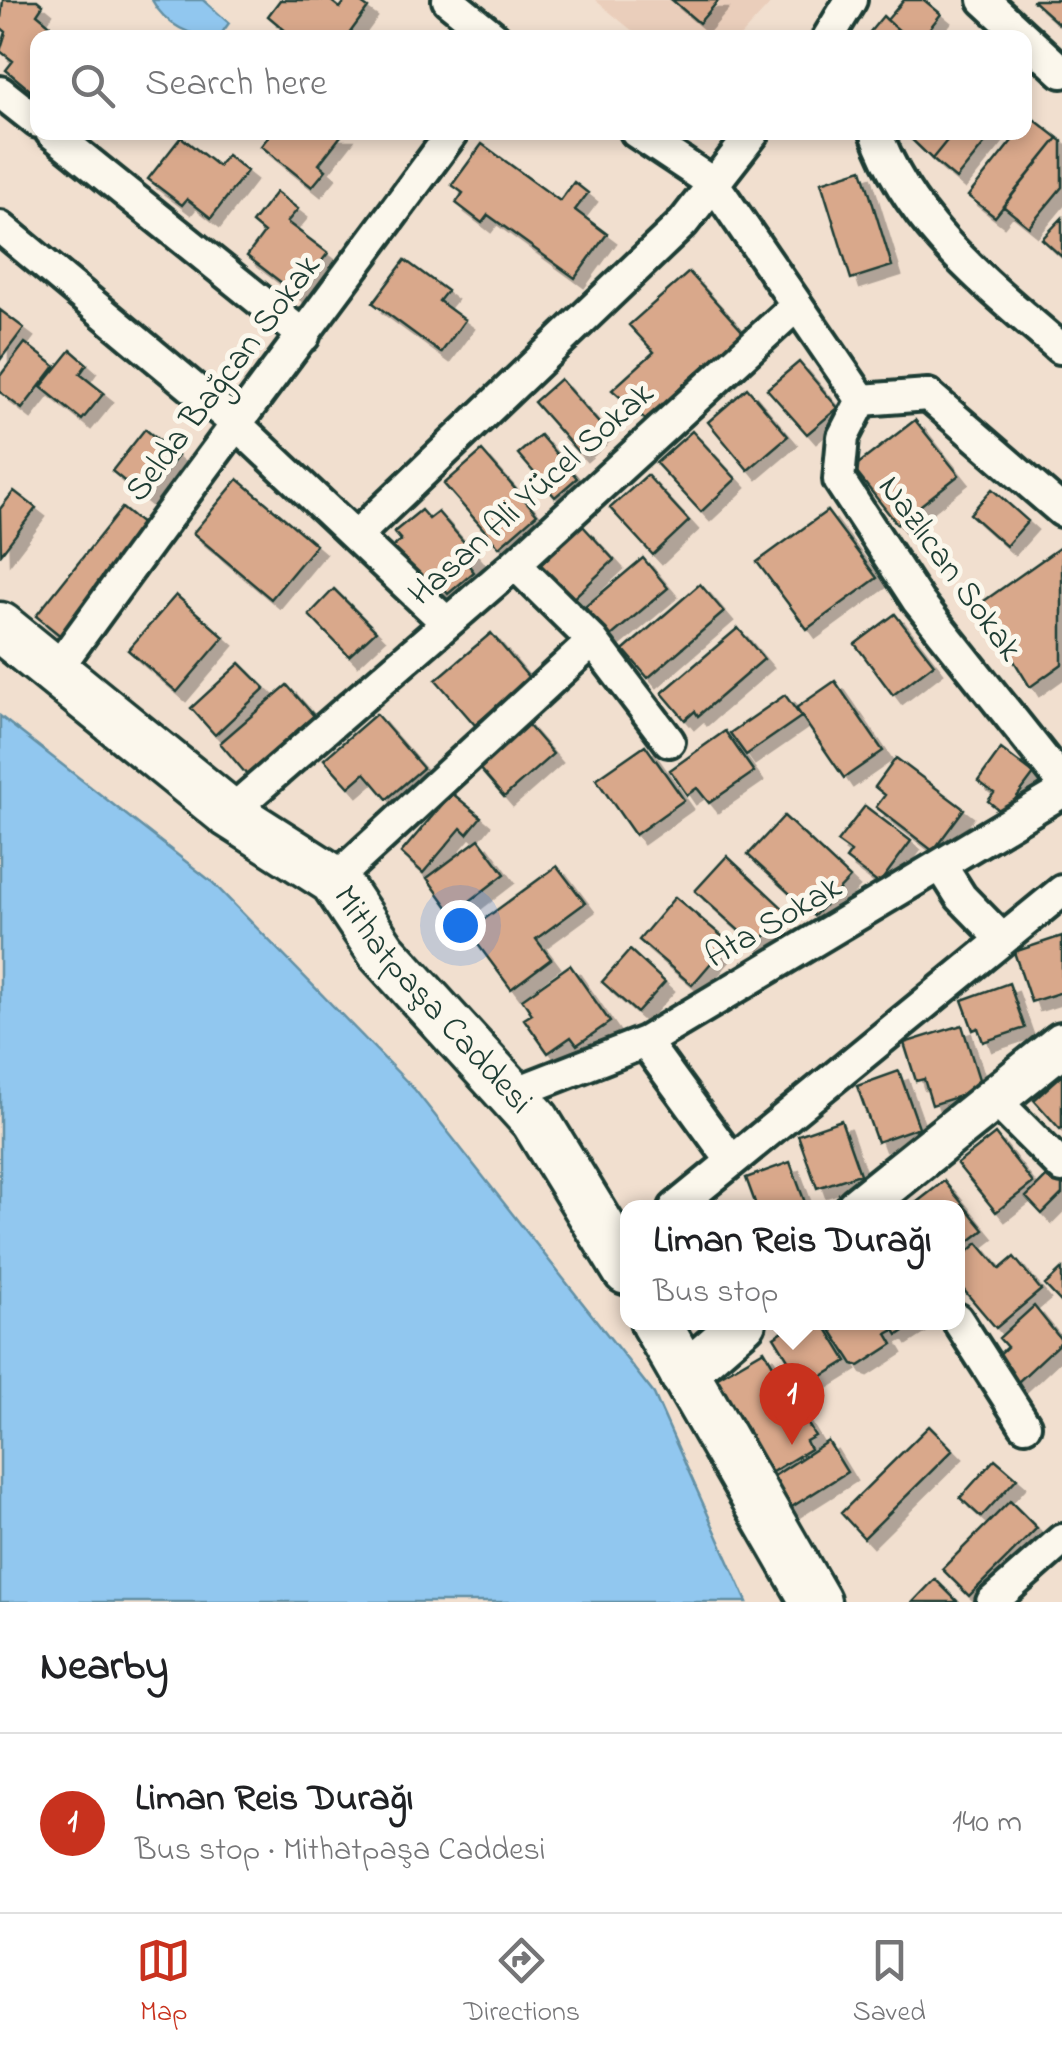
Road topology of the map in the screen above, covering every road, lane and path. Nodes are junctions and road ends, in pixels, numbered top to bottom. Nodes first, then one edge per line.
1 (448, 0) edge
2 (984, 0) edge
3 (486, 30) edge
4 (1016, 30) edge
5 (1032, 44) edge
6 (1062, 72) edge
7 (0, 92) edge
8 (30, 116) edge
9 (61, 140) edge
10 (447, 140) edge
11 (648, 140) edge
12 (748, 140) edge
13 (879, 140) edge
14 (714, 184) junction
15 (0, 228) edge
16 (797, 305) junction
17 (304, 336) junction
18 (1060, 348) dead end
19 (862, 400) junction
20 (234, 422) junction
21 (1062, 510) edge
22 (357, 535) junction
23 (516, 564) junction
24 (447, 623) junction
25 (0, 627) edge
26 (592, 641) junction
27 (56, 670) junction
28 (670, 741) dead end
29 (1062, 782) edge
30 (1062, 792) edge
31 (229, 813) junction
32 (942, 867) junction
33 (334, 880) junction
34 (1062, 891) edge
35 (1001, 938) junction
36 (645, 1042) junction
37 (1062, 1044) edge
38 (512, 1094) junction
39 (994, 1099) junction
40 (731, 1160) junction
41 (1062, 1168) edge
42 (685, 1200) edge
43 (875, 1200) edge
44 (620, 1252) edge
45 (658, 1330) edge
46 (735, 1330) edge
47 (964, 1330) edge
48 (682, 1376) junction
49 (1025, 1425) dead end
50 (1062, 1540) edge
51 (816, 1602) edge
52 (992, 1602) edge

1 - 3 street
2 - 4 street
5 - 6 street
7 - 8 street
9 - 17 street
10 - 17 street, Selda Bağcan Sokak
11 - 14 street
12 - 14 street
13 - 18 street
14 - 16 street
14 - 22 street
15 - 20 street
16 - 19 street
16 - 23 street, Hasan Ali Yücel Sokak
17 - 20 street, Selda Bağcan Sokak
19 - 21 street
19 - 29 street, Nazlıcan Sokak
20 - 22 street
20 - 27 street, Selda Bağcan Sokak
22 - 24 street
23 - 24 street, Hasan Ali Yücel Sokak
23 - 26 street
24 - 31 street, Hasan Ali Yücel Sokak
25 - 27 main road, Mithatpaşa Caddesi
26 - 28 street
26 - 33 street
27 - 31 main road, Mithatpaşa Caddesi
30 - 32 street, Ata Sokak
31 - 33 main road, Mithatpaşa Caddesi
32 - 35 street
32 - 36 street, Ata Sokak
33 - 38 main road, Mithatpaşa Caddesi
34 - 35 street
35 - 40 street
36 - 38 street, Ata Sokak
36 - 40 street
37 - 39 street
38 - 44 main road, Mithatpaşa Caddesi
39 - 41 street
39 - 43 street
40 - 42 street
45 - 48 main road
46 - 48 street
47 - 49 street
48 - 51 main road
50 - 52 street

